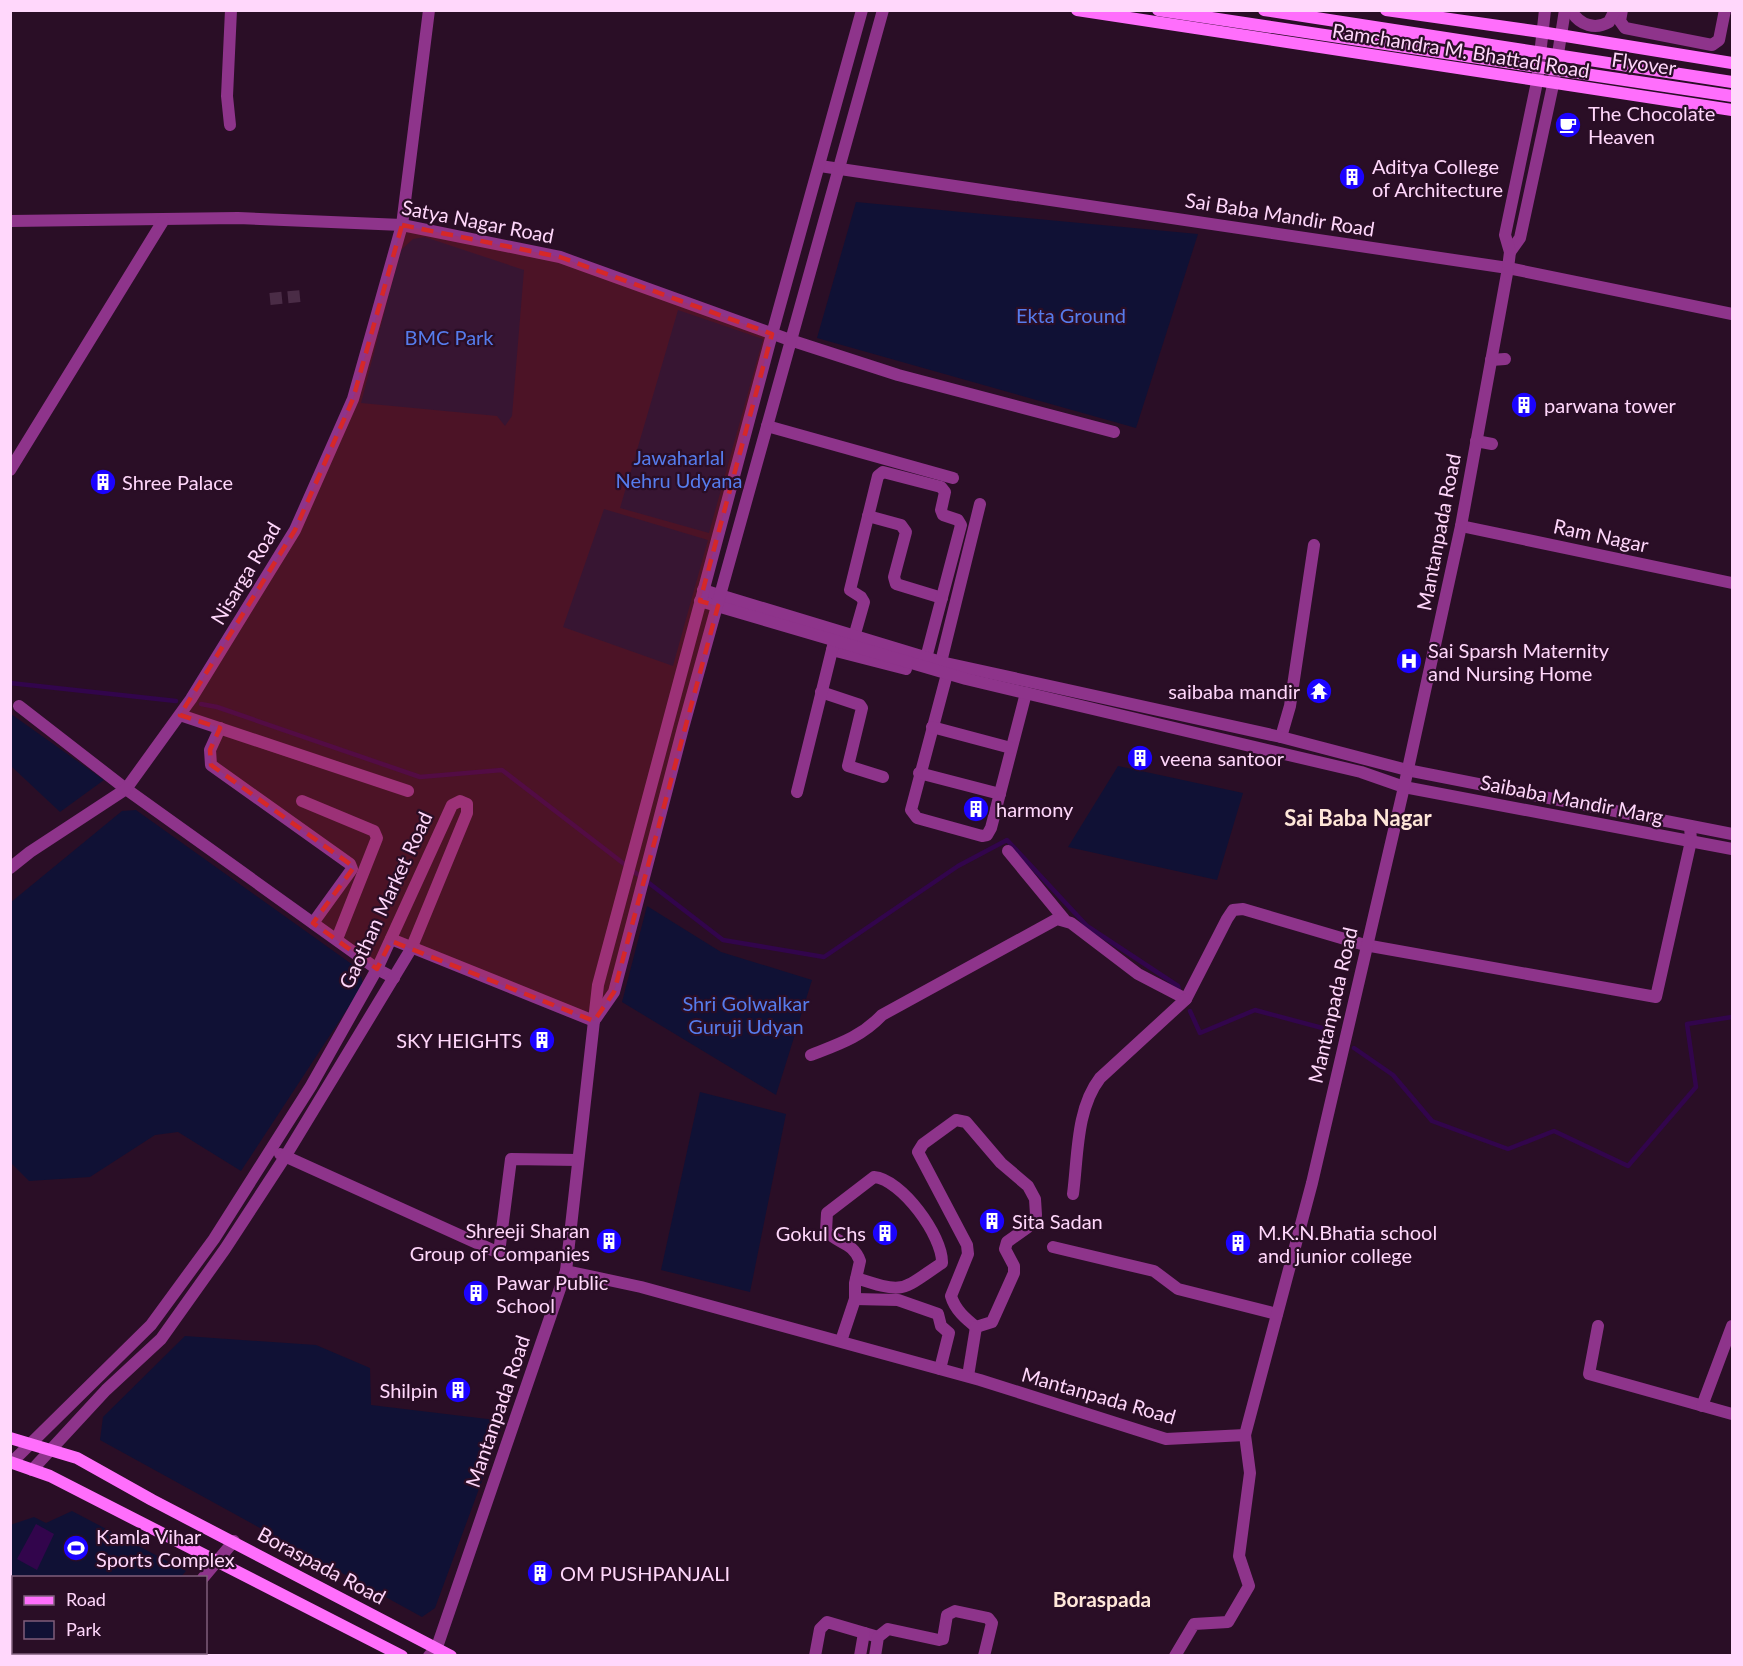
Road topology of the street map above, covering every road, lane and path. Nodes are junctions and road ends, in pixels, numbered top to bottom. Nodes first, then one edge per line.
1 (231, 10) edge
2 (429, 10) edge
3 (862, 10) edge
4 (883, 10) edge
5 (1077, 10) edge
6 (1158, 10) edge
7 (1264, 10) edge
8 (1386, 10) edge
9 (1545, 10) edge
10 (1615, 10) edge
11 (1622, 10) edge
12 (1725, 10) edge
13 (1569, 11) edge
14 (1541, 32) junction
15 (1562, 36) junction
16 (1732, 63) edge
17 (1536, 82) junction
18 (1732, 82) edge
19 (1553, 85) junction
20 (1732, 96) edge
21 (1732, 110) edge
22 (230, 125) dead end
23 (820, 166) junction
24 (840, 169) junction
25 (10, 221) edge
26 (163, 221) junction
27 (402, 225) junction
28 (1510, 252) junction
29 (1508, 268) junction
30 (1732, 314) edge
31 (772, 334) junction
32 (790, 340) junction
33 (1505, 359) dead end
34 (1491, 360) junction
35 (767, 426) junction
36 (1114, 432) dead end
37 (1476, 441) junction
38 (1492, 444) dead end
39 (10, 470) edge
40 (953, 478) dead end
41 (980, 504) dead end
42 (868, 516) junction
43 (1461, 526) junction
44 (1314, 545) dead end
45 (1732, 583) edge
46 (701, 596) junction
47 (942, 598) junction
48 (719, 601) junction
49 (854, 637) junction
50 (833, 646) junction
51 (926, 658) junction
52 (944, 668) junction
53 (822, 692) junction
54 (1026, 693) junction
55 (19, 706) dead end
56 (180, 715) junction
57 (932, 727) junction
58 (220, 728) junction
59 (1281, 737) junction
60 (1011, 748) junction
61 (1407, 770) junction
62 (920, 773) junction
63 (883, 777) dead end
64 (1404, 787) junction
65 (126, 789) junction
66 (408, 791) dead end
67 (797, 792) dead end
68 (1000, 794) junction
69 (302, 801) dead end
70 (1690, 826) junction
71 (1732, 834) edge
72 (1691, 841) junction
73 (1732, 849) edge
74 (1008, 851) dead end
75 (10, 868) edge
76 (1064, 919) junction
77 (313, 923) junction
78 (337, 939) junction
79 (392, 939) junction
80 (1365, 945) junction
81 (411, 949) junction
82 (377, 969) junction
83 (394, 978) junction
84 (1186, 999) junction
85 (594, 1021) junction
86 (811, 1054) dead end
87 (271, 1149) junction
88 (285, 1157) junction
89 (578, 1160) junction
90 (1073, 1194) dead end
91 (229, 1215) junction
92 (242, 1223) junction
93 (1053, 1247) dead end
94 (566, 1270) junction
95 (856, 1278) junction
96 (179, 1287) junction
97 (192, 1295) junction
98 (855, 1299) junction
99 (1277, 1314) junction
100 (1598, 1326) dead end
101 (1732, 1326) edge
102 (976, 1327) junction
103 (841, 1341) junction
104 (940, 1369) junction
105 (105, 1371) junction
106 (964, 1376) junction
107 (116, 1381) junction
108 (1702, 1406) junction
109 (1732, 1414) edge
110 (1245, 1435) junction
111 (11, 1438) edge
112 (28, 1443) junction
113 (49, 1449) junction
114 (11, 1462) edge
115 (32, 1470) junction
116 (234, 1541) junction
117 (218, 1560) junction
118 (205, 1576) edge
119 (864, 1633) junction
120 (878, 1637) junction
121 (433, 1651) edge
122 (402, 1656) edge
123 (451, 1656) edge
124 (815, 1656) edge
125 (861, 1656) edge
126 (875, 1656) edge
127 (984, 1656) edge
128 (1175, 1656) edge

1 - 22 street
2 - 27 street, Nisarga Road
3 - 23 street
4 - 24 street
5 - 17 main road, Ramchandra M. Bhattad Road
6 - 20 main road, Flyover, bridge
7 - 18 main road, Flyover, bridge
8 - 14 main road, Ramchandra M. Bhattad Road
9 - 14 street
10 - 13 street
11 - 12 street
13 - 15 street
14 - 15 main road, Ramchandra M. Bhattad Road
14 - 17 street
15 - 16 main road, Ramchandra M. Bhattad Road
15 - 19 street
17 - 19 main road, Ramchandra M. Bhattad Road
17 - 28 street
19 - 21 main road, Ramchandra M. Bhattad Road
19 - 28 street
23 - 24 street, Sai Baba Mandir Road
23 - 31 street
24 - 29 street, Sai Baba Mandir Road
24 - 32 street
25 - 26 street, Satya Nagar Road
26 - 27 street, Satya Nagar Road
26 - 39 street
27 - 31 street, Satya Nagar Road
27 - 56 street, Nisarga Road
28 - 29 street, Mantanpada Road
29 - 30 street, Sai Baba Mandir Road
29 - 34 street, Mantanpada Road
31 - 32 street
31 - 46 street
32 - 35 street
32 - 36 street
33 - 34 street
34 - 37 street, Mantanpada Road
35 - 40 street
35 - 48 street
37 - 38 street
37 - 43 street, Mantanpada Road
41 - 52 street
42 - 47 street
42 - 47 street
42 - 49 street
43 - 45 street, Ram Nagar
43 - 61 street, Mantanpada Road
44 - 59 street
46 - 48 street
46 - 85 street
47 - 51 street
48 - 49 street
48 - 50 street
48 - 85 street
49 - 51 street
50 - 52 street
50 - 53 street
51 - 52 street
52 - 54 street, Saibaba Mandir Marg
52 - 57 street
52 - 59 street, Saibaba Mandir Marg
53 - 63 street
53 - 67 street
54 - 60 street
54 - 64 street, Saibaba Mandir Marg
55 - 65 street
56 - 58 street
56 - 65 street, Nisarga Road
57 - 60 street
57 - 62 street
58 - 66 street
58 - 77 street
59 - 61 street, Saibaba Mandir Marg
60 - 68 street
61 - 64 street, Mantanpada Road
61 - 70 street, Saibaba Mandir Marg
62 - 68 street
62 - 68 street
64 - 72 street, Saibaba Mandir Marg
64 - 80 street, Mantanpada Road
65 - 75 street, Nisarga Road
65 - 77 street
69 - 78 street
70 - 71 street, Saibaba Mandir Marg
70 - 72 street
72 - 73 street, Saibaba Mandir Marg
72 - 80 street
74 - 76 street
76 - 84 street
76 - 86 street
77 - 78 street
78 - 82 street
79 - 81 street
79 - 81 street, Gaothan Market Road
79 - 82 street, Gaothan Market Road
80 - 84 street
80 - 99 street, Mantanpada Road
81 - 83 street, Gaothan Market Road
81 - 85 street
82 - 83 street
82 - 87 street, Gaothan Market Road
83 - 88 street, Gaothan Market Road
84 - 90 street
85 - 89 street
87 - 88 street
87 - 91 street, Gaothan Market Road
88 - 89 street
88 - 92 street, Gaothan Market Road
89 - 94 street
91 - 92 street
91 - 96 street, Gaothan Market Road
92 - 97 street, Gaothan Market Road
93 - 99 street
94 - 103 street, Mantanpada Road
94 - 121 street, Mantanpada Road
95 - 95 street
95 - 98 street
96 - 97 street
96 - 105 street, Gaothan Market Road
97 - 107 street, Gaothan Market Road
98 - 103 street
98 - 104 street
99 - 110 street, Mantanpada Road
100 - 108 street
101 - 108 street
102 - 102 street
102 - 106 street
103 - 104 street, Mantanpada Road
104 - 106 street, Mantanpada Road
105 - 107 street
105 - 112 street, Gaothan Market Road
106 - 110 street, Mantanpada Road
107 - 113 street, Gaothan Market Road
108 - 109 street
110 - 128 street
111 - 112 main road, Boraspada Road
112 - 113 main road, Boraspada Road
112 - 114 street, Gaothan Market Road
113 - 115 street, Gaothan Market Road
113 - 116 main road, Boraspada Road
114 - 115 main road
115 - 117 main road
116 - 117 street
116 - 121 main road, Boraspada Road
117 - 118 street
117 - 122 main road
119 - 120 street
119 - 124 street
119 - 125 street
120 - 126 street
120 - 127 street
121 - 123 main road, Boraspada Road

